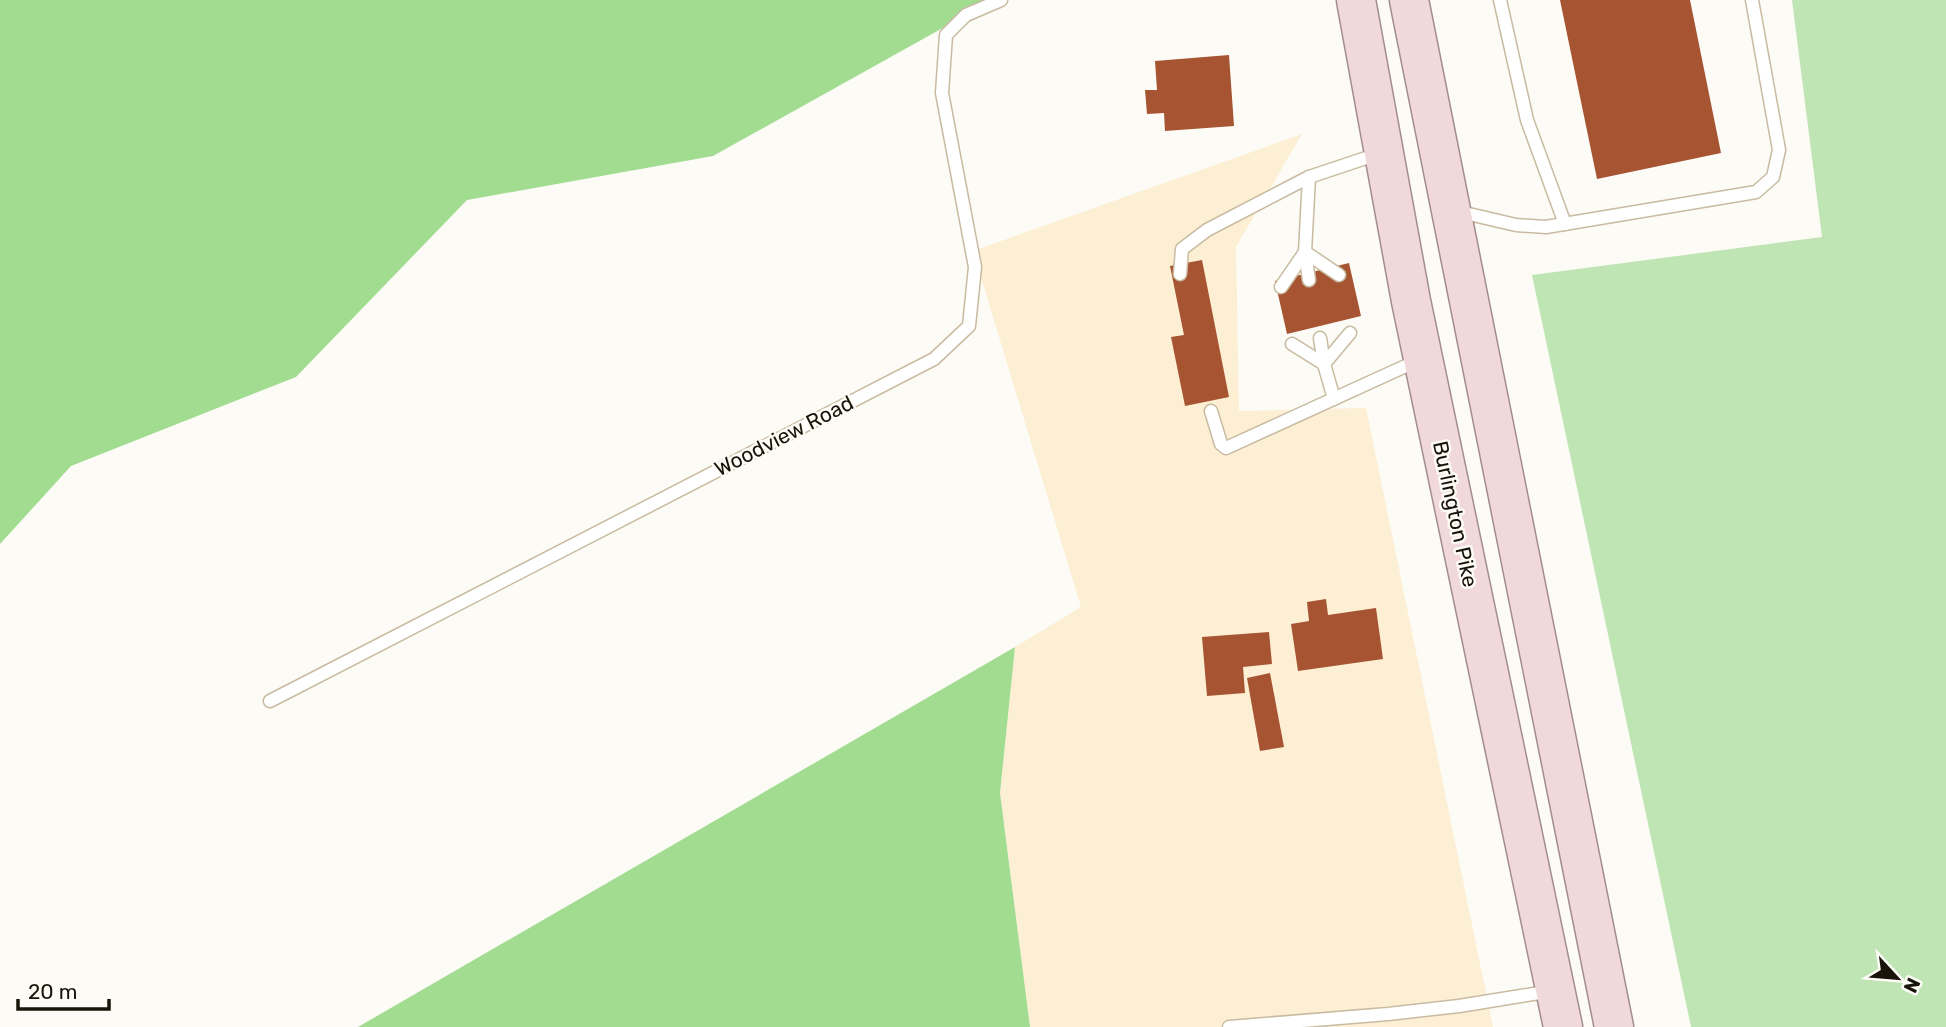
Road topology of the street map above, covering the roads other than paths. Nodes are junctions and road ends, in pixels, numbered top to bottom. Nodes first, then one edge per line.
1 (1000, 0) edge
2 (1356, 0) edge
3 (1409, 0) edge
4 (1500, 0) edge
5 (1752, 0) edge
6 (1384, 151) junction
7 (1309, 177) junction
8 (1452, 210) junction
9 (1564, 224) junction
10 (1305, 252) junction
11 (1180, 274) dead end
12 (1339, 275) dead end
13 (1309, 280) dead end
14 (1281, 287) dead end
15 (1350, 333) dead end
16 (1320, 338) dead end
17 (1292, 344) dead end
18 (1423, 358) junction
19 (1324, 364) junction
20 (1334, 399) junction
21 (1211, 411) dead end
22 (270, 701) dead end
23 (1559, 1009) edge
24 (1229, 1027) edge
25 (1614, 1027) edge

1 - 22 lane, Woodview Road
2 - 6 highway, Burlington Pike
3 - 8 highway
4 - 9 lane
5 - 9 lane
6 - 7 lane
6 - 18 highway, Burlington Pike
7 - 10 lane
7 - 11 lane
8 - 9 lane
8 - 25 highway
10 - 12 lane
10 - 13 lane
10 - 14 lane
15 - 19 lane
16 - 19 lane
17 - 19 lane
18 - 20 lane
18 - 23 highway, Burlington Pike
19 - 20 lane
20 - 21 lane
23 - 24 lane

